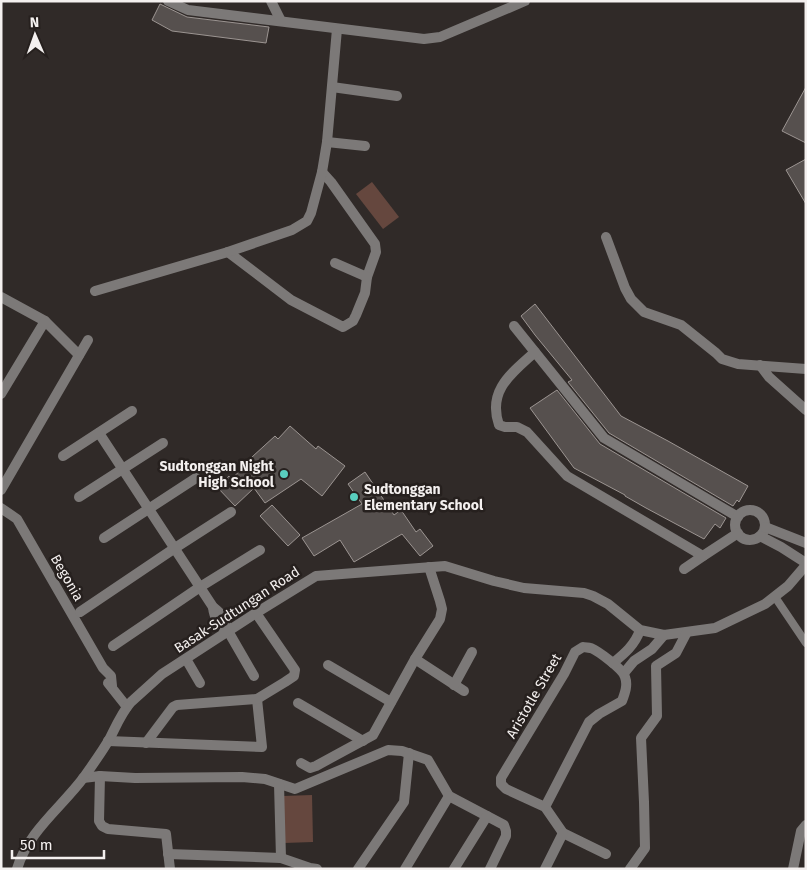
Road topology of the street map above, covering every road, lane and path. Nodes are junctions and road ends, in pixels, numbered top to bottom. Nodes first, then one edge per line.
1 (168, 1) edge
2 (271, 1) edge
3 (525, 1) edge
4 (281, 21) junction
5 (337, 29) junction
6 (332, 87) junction
7 (397, 96) dead end
8 (327, 142) junction
9 (365, 146) dead end
10 (322, 172) junction
11 (606, 237) dead end
12 (228, 252) junction
13 (335, 263) dead end
14 (367, 277) junction
15 (95, 291) dead end
16 (1, 297) edge
17 (45, 321) junction
18 (514, 326) dead end
19 (88, 340) dead end
20 (535, 352) junction
21 (79, 355) junction
22 (760, 365) junction
23 (806, 369) edge
24 (1, 394) edge
25 (806, 410) edge
26 (132, 411) dead end
27 (100, 433) junction
28 (162, 443) dead end
29 (63, 456) dead end
30 (123, 469) junction
31 (196, 478) dead end
32 (1, 490) edge
33 (79, 497) dead end
34 (1, 508) edge
35 (149, 509) junction
36 (231, 512) dead end
37 (738, 517) junction
38 (763, 532) junction
39 (738, 533) junction
40 (104, 538) dead end
41 (806, 543) edge
42 (175, 548) junction
43 (260, 550) dead end
44 (703, 556) junction
45 (806, 564) edge
46 (428, 567) junction
47 (684, 570) dead end
48 (200, 587) junction
49 (774, 597) junction
50 (80, 612) dead end
51 (256, 613) junction
52 (640, 630) junction
53 (228, 631) junction
54 (687, 632) junction
55 (664, 636) junction
56 (806, 643) edge
57 (113, 646) dead end
58 (472, 652) dead end
59 (186, 659) junction
60 (415, 659) junction
61 (613, 663) junction
62 (328, 665) dead end
63 (254, 676) dead end
64 (625, 676) junction
65 (200, 683) dead end
66 (454, 684) junction
67 (464, 692) dead end
68 (257, 698) junction
69 (391, 702) junction
70 (298, 703) dead end
71 (127, 707) junction
72 (108, 741) junction
73 (363, 741) junction
74 (146, 743) junction
75 (409, 753) junction
76 (301, 763) dead end
77 (100, 776) junction
78 (83, 778) junction
79 (279, 784) junction
80 (449, 796) junction
81 (544, 807) junction
82 (487, 816) junction
83 (806, 824) edge
84 (563, 833) junction
85 (168, 854) junction
86 (606, 854) dead end
87 (281, 858) junction
88 (633, 868) edge
89 (17, 869) edge
90 (170, 869) edge
91 (317, 869) edge
92 (358, 869) edge
93 (405, 869) edge
94 (454, 869) edge
95 (490, 869) edge
96 (545, 869) edge
97 (793, 869) edge

1 - 4 street
2 - 4 street
3 - 5 street
4 - 5 street
5 - 6 street
6 - 7 street
6 - 8 street
8 - 9 street
8 - 10 street
10 - 12 street
10 - 14 street
11 - 22 street
12 - 14 street
12 - 15 street
13 - 14 street
16 - 17 street
17 - 21 street
17 - 24 street
18 - 20 street
19 - 21 street
20 - 37 street
20 - 44 street
21 - 32 street
22 - 23 street
22 - 25 street
26 - 27 street
27 - 29 street
27 - 30 street
28 - 30 street
30 - 33 street
30 - 35 street
31 - 35 street
34 - 71 street, Begonia
35 - 40 street
35 - 42 street
36 - 42 street
37 - 38 street
37 - 39 street
38 - 39 street
38 - 41 street
38 - 45 street
39 - 44 street
42 - 48 street
42 - 50 street
43 - 48 street
44 - 47 street
45 - 49 street, Basak-Sudtungan Road
46 - 51 street, Basak-Sudtungan Road
46 - 52 street, Basak-Sudtungan Road
46 - 60 street
48 - 53 street
48 - 57 street
49 - 54 street, Basak-Sudtungan Road
49 - 56 lane
51 - 53 street, Basak-Sudtungan Road
51 - 68 street
52 - 55 street, Basak-Sudtungan Road
52 - 61 street
53 - 59 street, Basak-Sudtungan Road
53 - 63 street
54 - 55 street, Basak-Sudtungan Road
54 - 88 street
55 - 64 street
58 - 66 street
59 - 65 street
59 - 71 street, Basak-Sudtungan Road
60 - 66 street
60 - 69 street
61 - 64 street, Aristotle Street
61 - 81 street, Aristotle Street
62 - 69 street
64 - 81 street
66 - 67 street
68 - 74 street
68 - 74 street
69 - 73 street
70 - 73 street
71 - 72 street, Basak-Sudtungan Road
72 - 74 street
72 - 78 street, Basak-Sudtungan Road
73 - 76 street
75 - 79 street
75 - 80 street
75 - 92 street
77 - 78 street
77 - 79 street
77 - 85 street
78 - 89 street, Basak-Sudtungan Road
79 - 87 street
80 - 82 street
80 - 93 street
81 - 84 street
82 - 94 street
82 - 95 street
83 - 97 street
84 - 86 street
84 - 96 street
85 - 87 street
85 - 90 street
87 - 91 street

